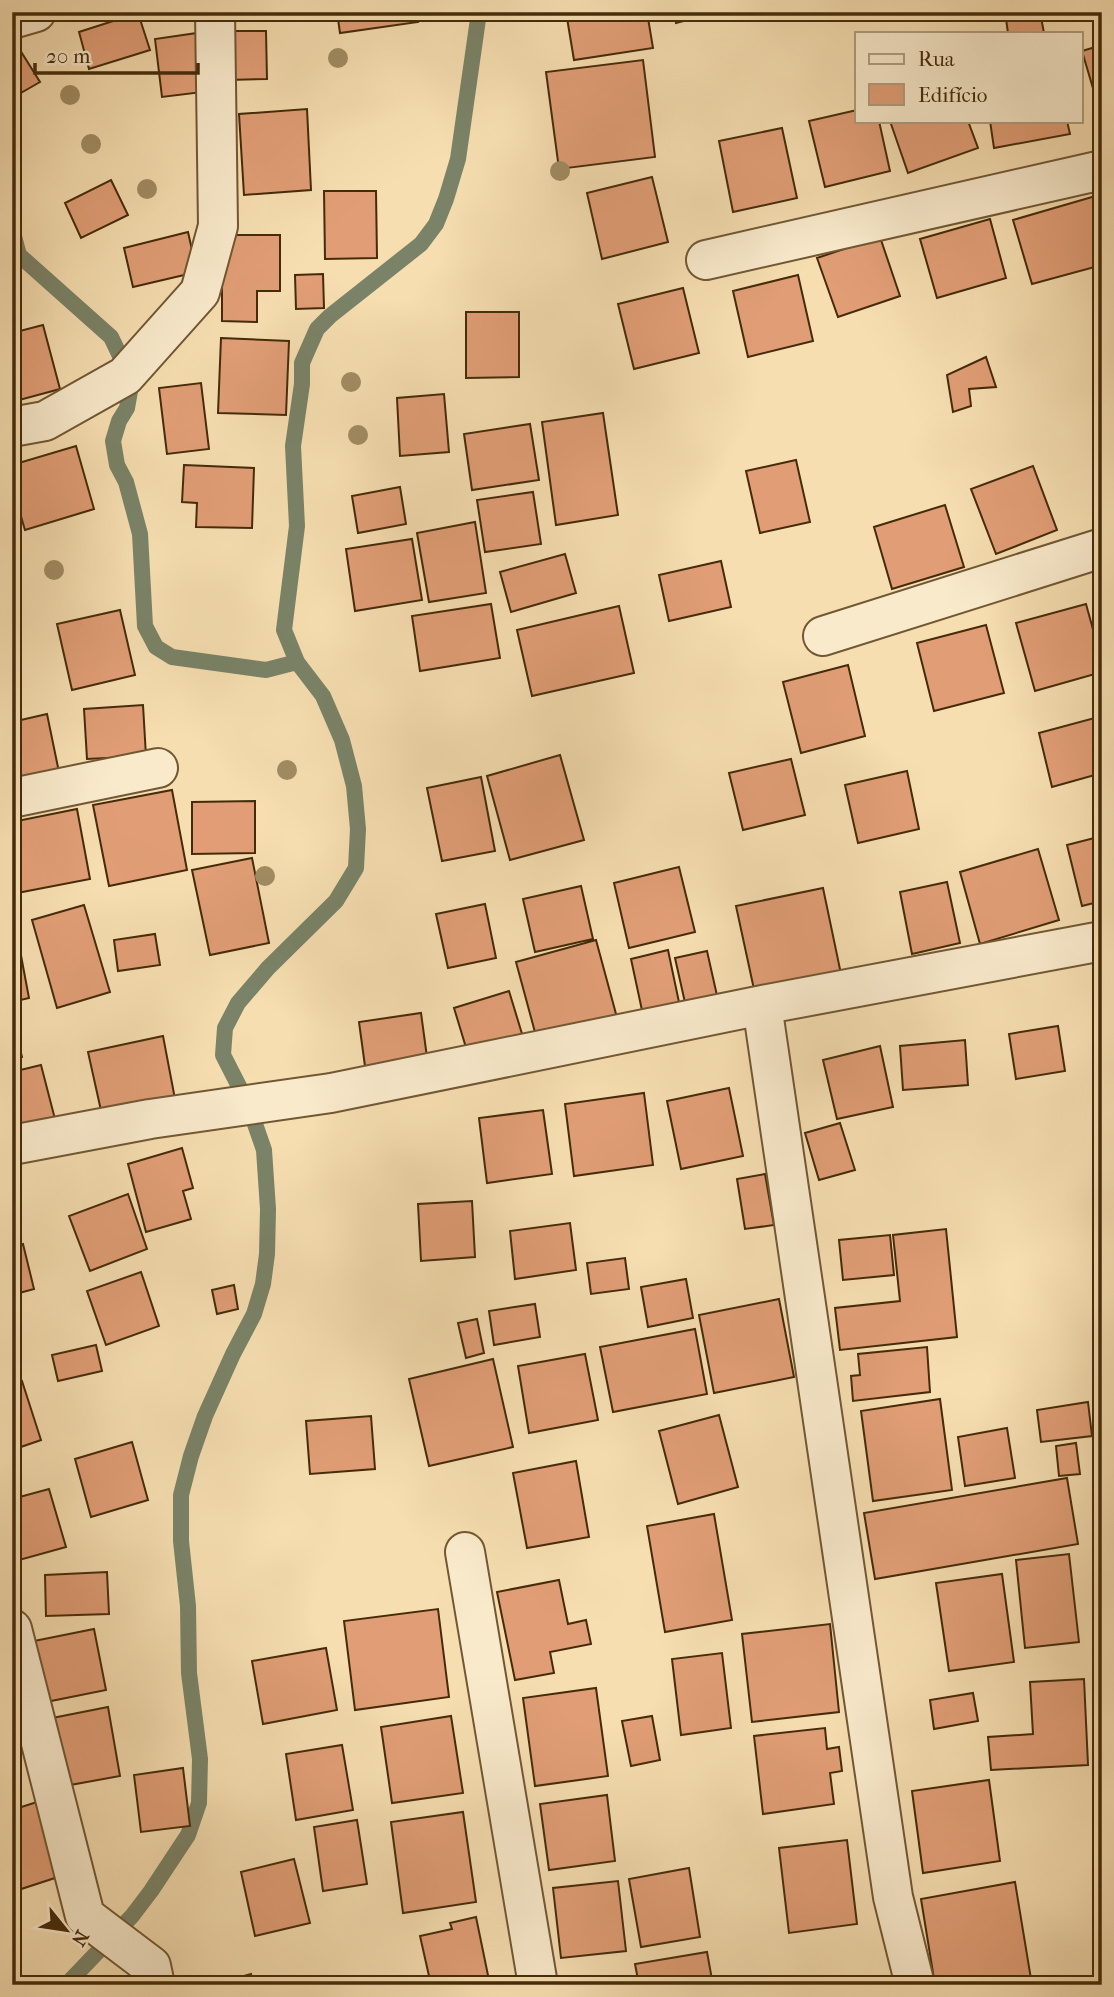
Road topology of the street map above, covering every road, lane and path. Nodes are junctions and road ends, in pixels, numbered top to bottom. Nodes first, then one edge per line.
1 (36, 12) edge
2 (215, 12) edge
3 (12, 19) edge
4 (1102, 170) edge
5 (706, 260) dead end
6 (12, 426) edge
7 (1102, 548) edge
8 (823, 636) dead end
9 (158, 768) dead end
10 (12, 798) edge
11 (1102, 941) edge
12 (762, 1005) junction
13 (12, 1145) edge
14 (465, 1552) dead end
15 (12, 1629) edge
16 (153, 1975) edge
17 (538, 1985) edge
18 (915, 1985) edge

1 - 3 street
2 - 6 street
4 - 5 street
7 - 8 street
9 - 10 street
11 - 12 street
12 - 13 street
12 - 18 street
14 - 17 street
15 - 16 street

